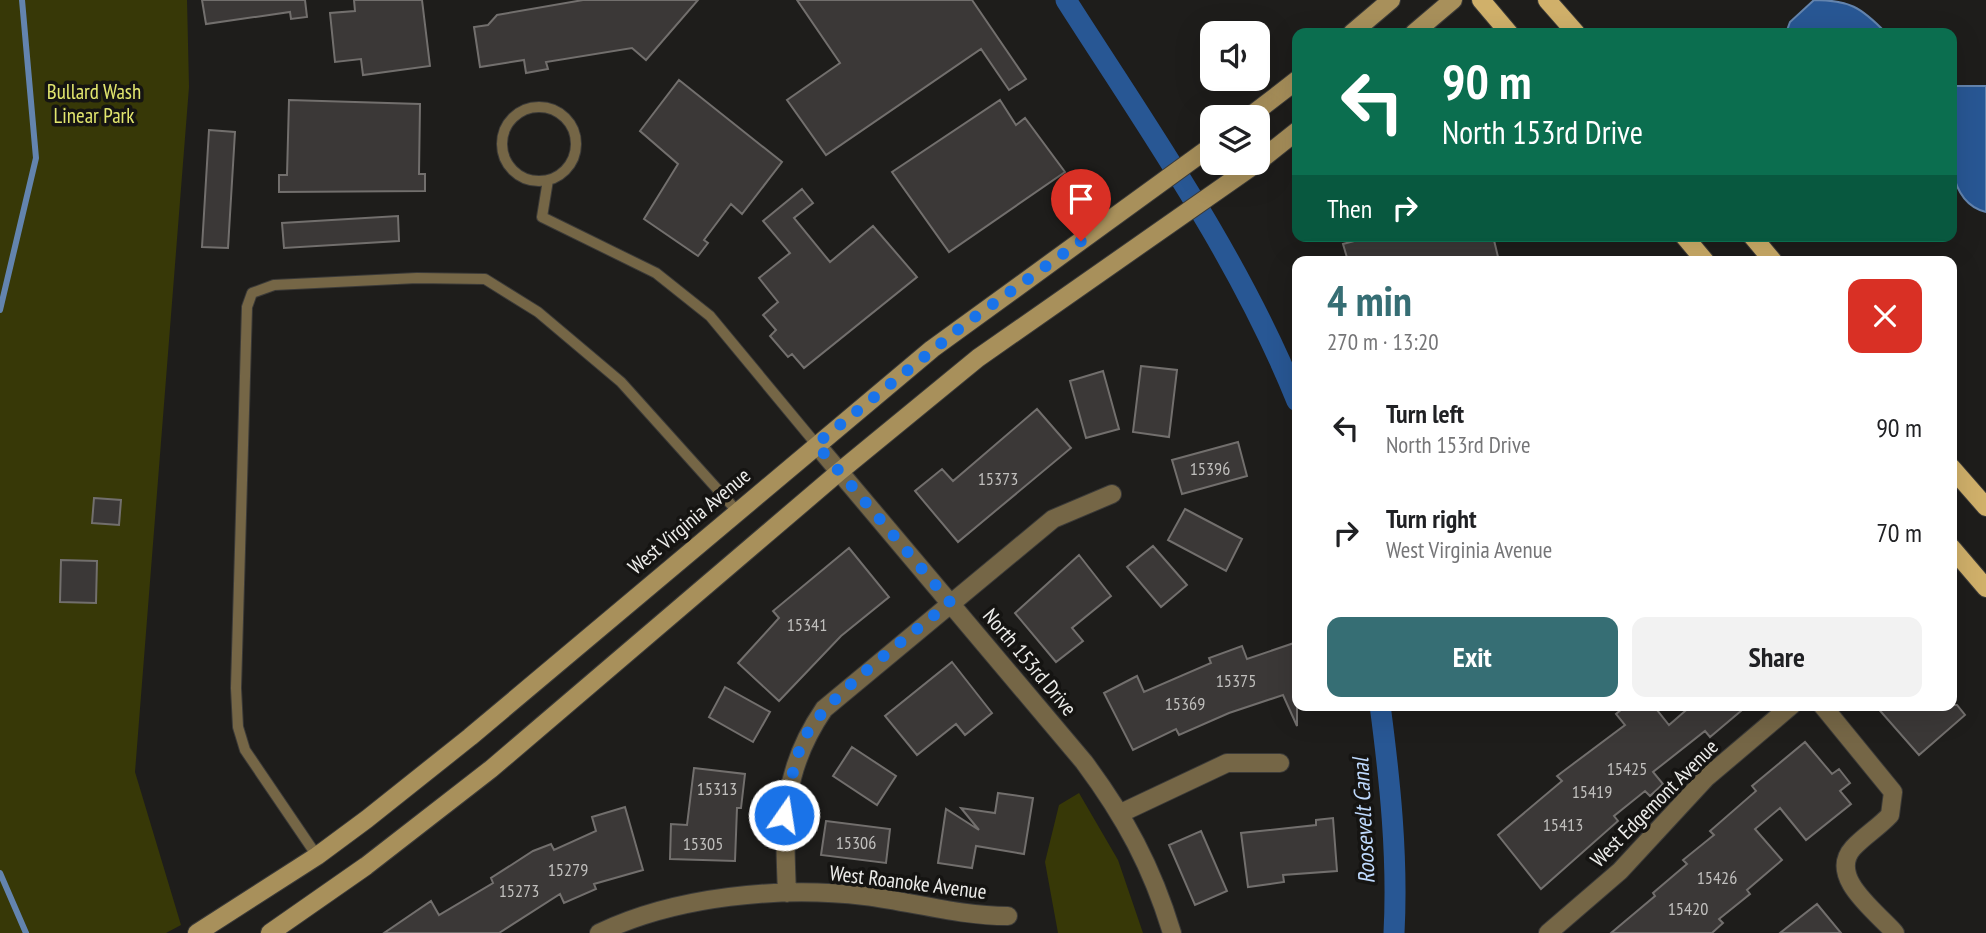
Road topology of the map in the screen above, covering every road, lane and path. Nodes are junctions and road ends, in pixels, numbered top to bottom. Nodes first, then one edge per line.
1 (1391, 0) edge
2 (1453, 0) edge
3 (1481, 0) edge
4 (1547, 0) edge
5 (1358, 28) edge
6 (1420, 28) edge
7 (1505, 28) edge
8 (1572, 28) edge
9 (1292, 84) edge
10 (1265, 105) edge
11 (1292, 135) edge
12 (1270, 152) edge
13 (1200, 154) edge
14 (1240, 175) edge
15 (548, 180) junction
16 (1689, 242) edge
17 (1757, 242) edge
18 (1701, 256) edge
19 (1769, 256) edge
20 (816, 444) junction
21 (839, 472) junction
22 (1957, 474) edge
23 (1112, 494) dead end
24 (1986, 507) edge
25 (737, 511) junction
26 (1957, 554) edge
27 (1986, 588) edge
28 (950, 602) junction
29 (1785, 711) edge
30 (1827, 711) edge
31 (1280, 763) dead end
32 (1121, 813) junction
33 (317, 856) junction
34 (787, 893) junction
35 (1007, 916) dead end
36 (197, 933) edge
37 (270, 933) edge
38 (598, 933) edge
39 (1172, 933) edge
40 (1548, 933) edge
41 (1895, 933) edge

1 - 5 main road
2 - 6 main road
3 - 7 main road
4 - 8 main road
9 - 10 main road
11 - 12 main road
13 - 20 main road, West Virginia Avenue
14 - 21 main road
15 - 15 lane
15 - 20 lane
16 - 18 main road
17 - 19 main road
20 - 21 street, North 153rd Drive
20 - 25 main road, West Virginia Avenue
21 - 28 street, North 153rd Drive
21 - 37 main road
22 - 24 main road
23 - 28 street
25 - 33 main road, West Virginia Avenue
25 - 33 lane
26 - 27 main road
28 - 32 street, North 153rd Drive
28 - 34 street
29 - 40 street, West Edgemont Avenue
30 - 41 street
31 - 32 street
32 - 39 street, North 153rd Drive
33 - 36 main road, West Virginia Avenue
34 - 35 street, West Roanoke Avenue
34 - 38 street, West Roanoke Avenue

